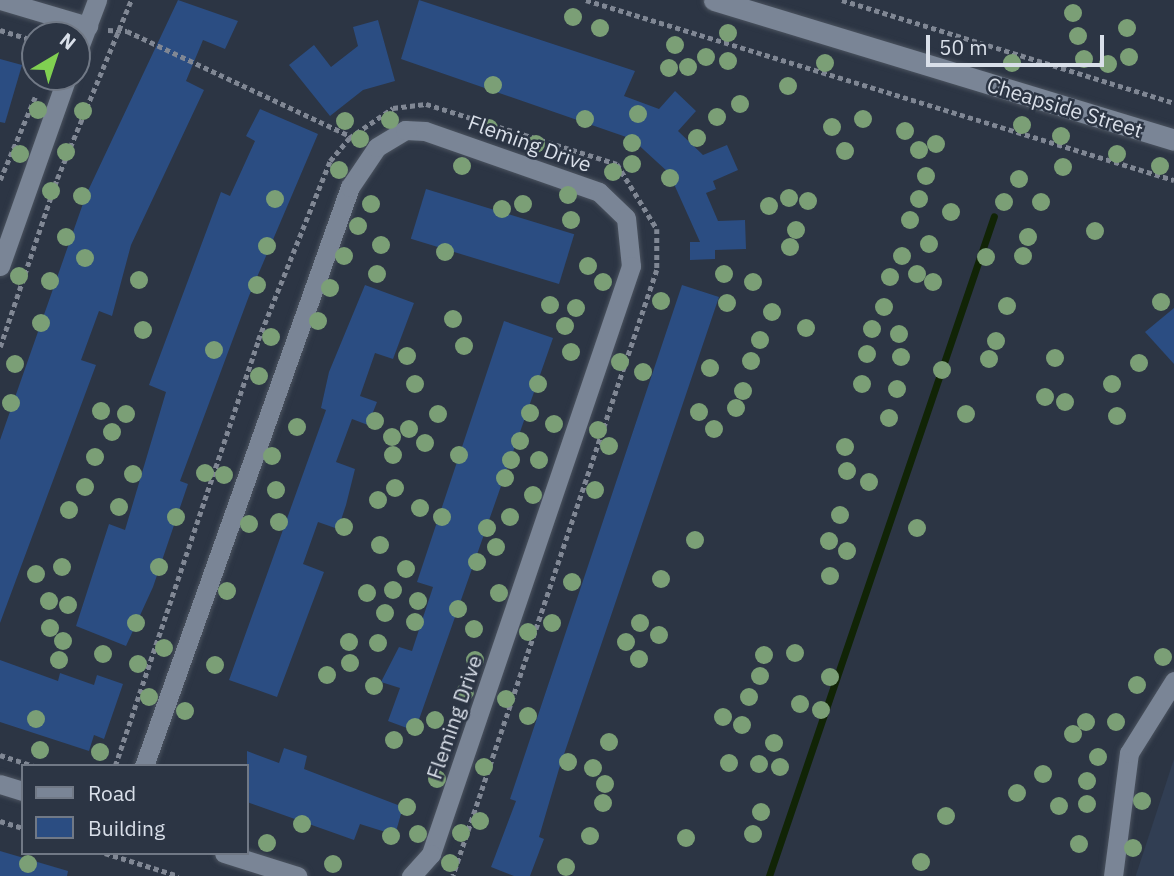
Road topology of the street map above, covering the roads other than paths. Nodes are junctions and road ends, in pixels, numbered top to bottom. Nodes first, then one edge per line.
1 (0, 0) edge
2 (97, 0) edge
3 (714, 0) edge
4 (71, 21) edge
5 (90, 21) edge
6 (62, 91) edge
7 (1174, 140) edge
8 (0, 266) edge
9 (1174, 681) edge
10 (145, 764) edge
11 (0, 784) edge
12 (21, 790) edge
13 (230, 855) edge
14 (297, 876) edge
15 (411, 876) edge
16 (1112, 876) edge

1 - 4 street
2 - 5 street
3 - 7 street, Cheapside Street
6 - 8 street
9 - 16 street
10 - 15 street, Fleming Drive
11 - 12 street
13 - 14 street

